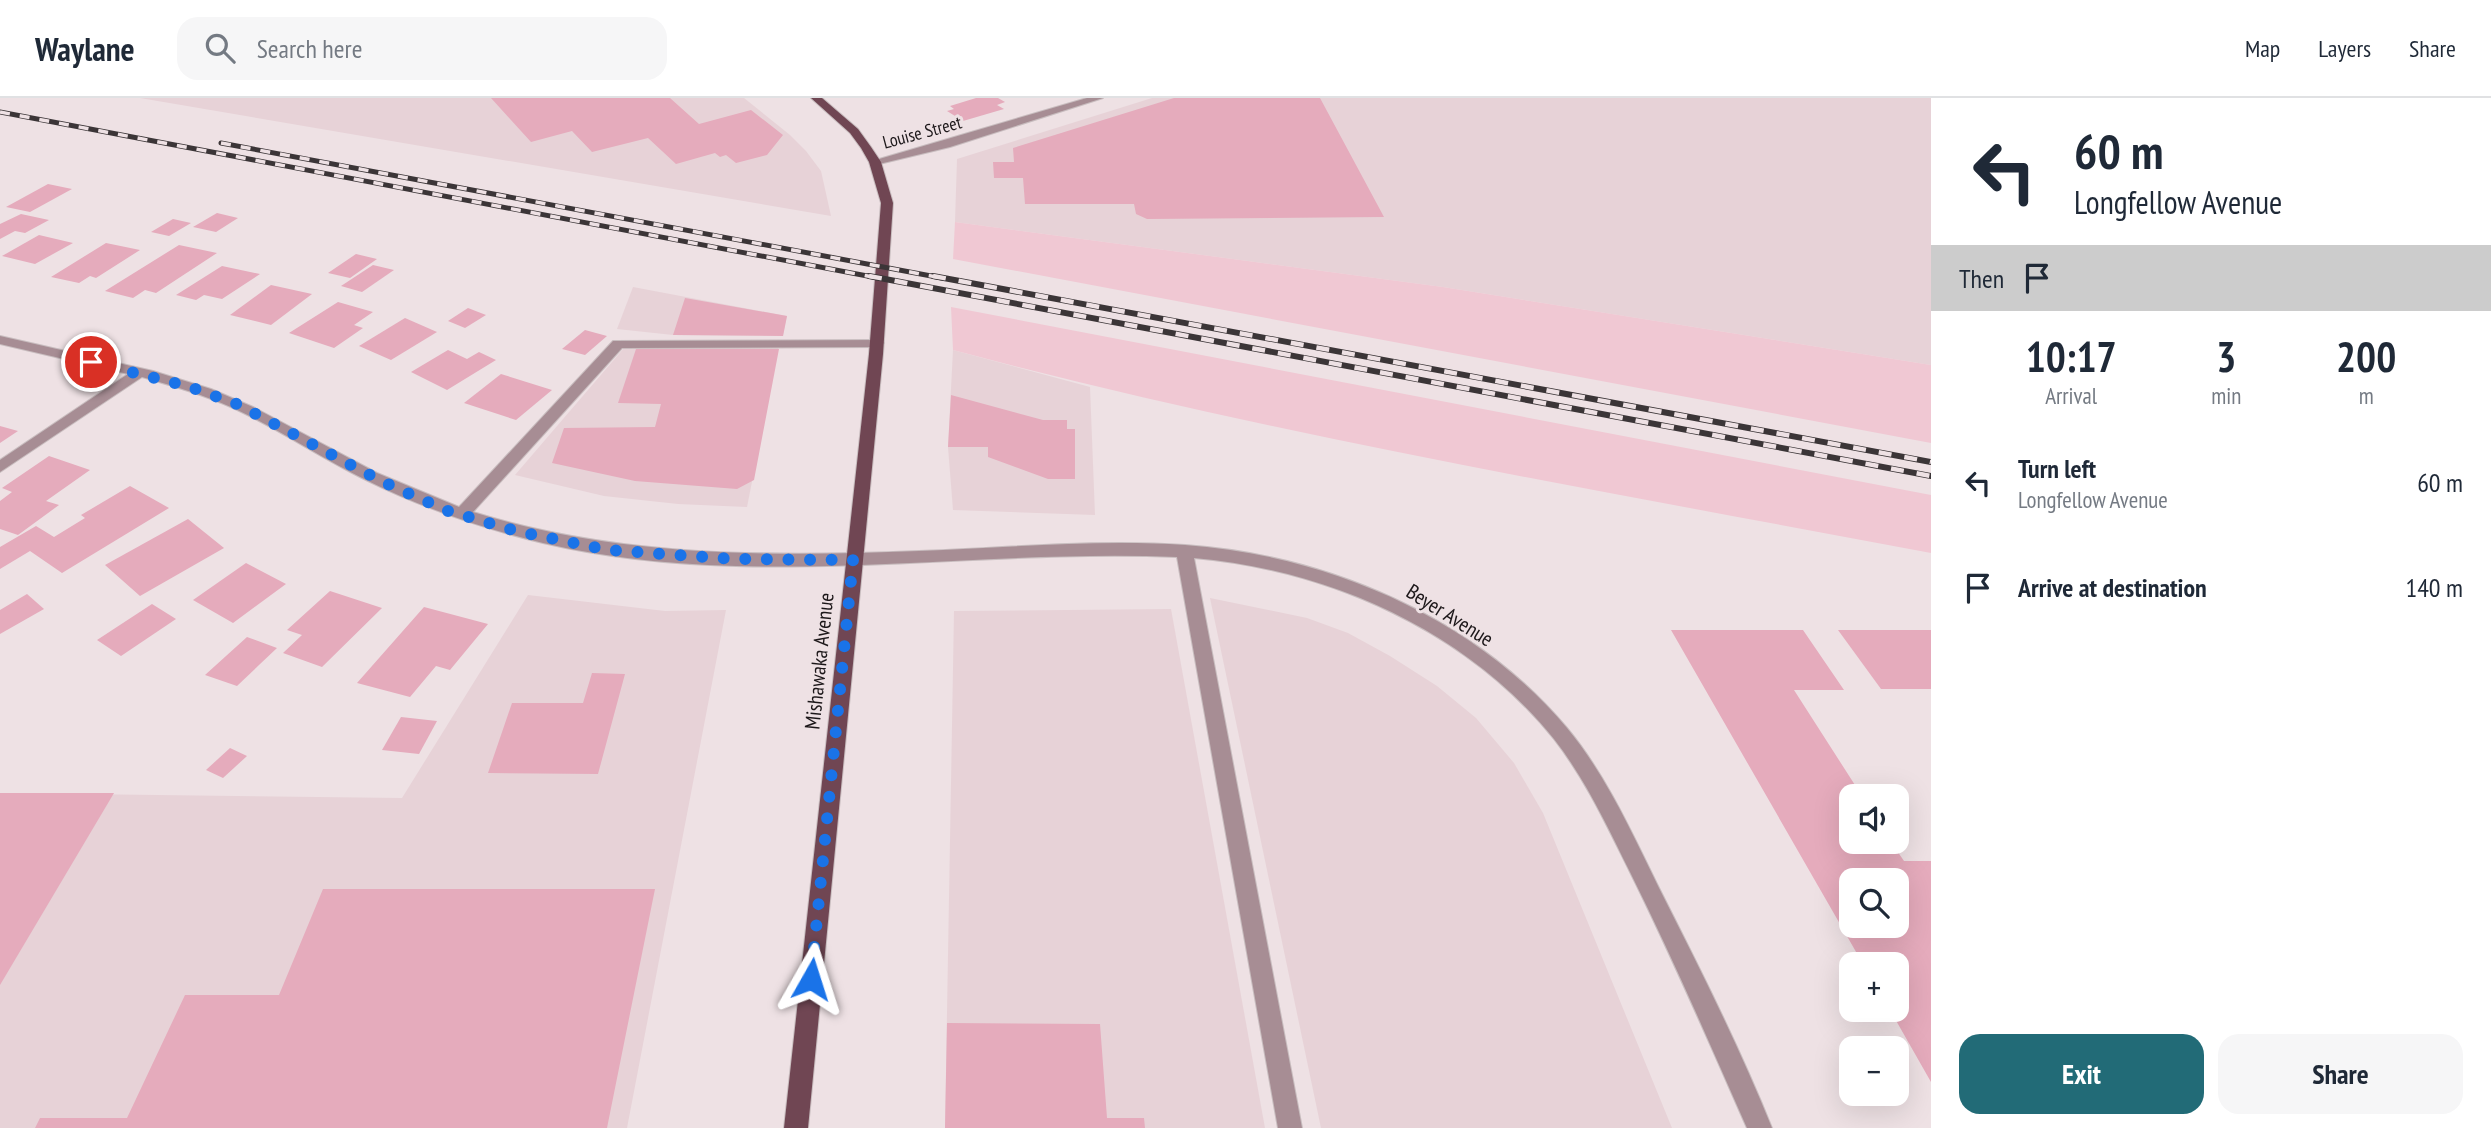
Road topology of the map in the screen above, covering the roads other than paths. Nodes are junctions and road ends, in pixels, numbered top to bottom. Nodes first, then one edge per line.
1 (816, 98) edge
2 (1098, 98) edge
3 (875, 162) junction
4 (0, 340) edge
5 (877, 343) junction
6 (137, 374) junction
7 (0, 467) edge
8 (461, 515) junction
9 (1184, 551) junction
10 (853, 560) junction
11 (796, 1128) edge
12 (1290, 1128) edge
13 (1760, 1128) edge

1 - 3 main road, Mishawaka Avenue
2 - 3 street, Louise Street
3 - 5 main road, Mishawaka Avenue
4 - 6 street, Beyer Avenue
5 - 8 street
5 - 10 main road, Mishawaka Avenue
6 - 7 street
6 - 8 street, Beyer Avenue
8 - 10 street, Beyer Avenue
9 - 10 street, Beyer Avenue
9 - 12 street
9 - 13 street, Beyer Avenue
10 - 11 main road, Mishawaka Avenue

